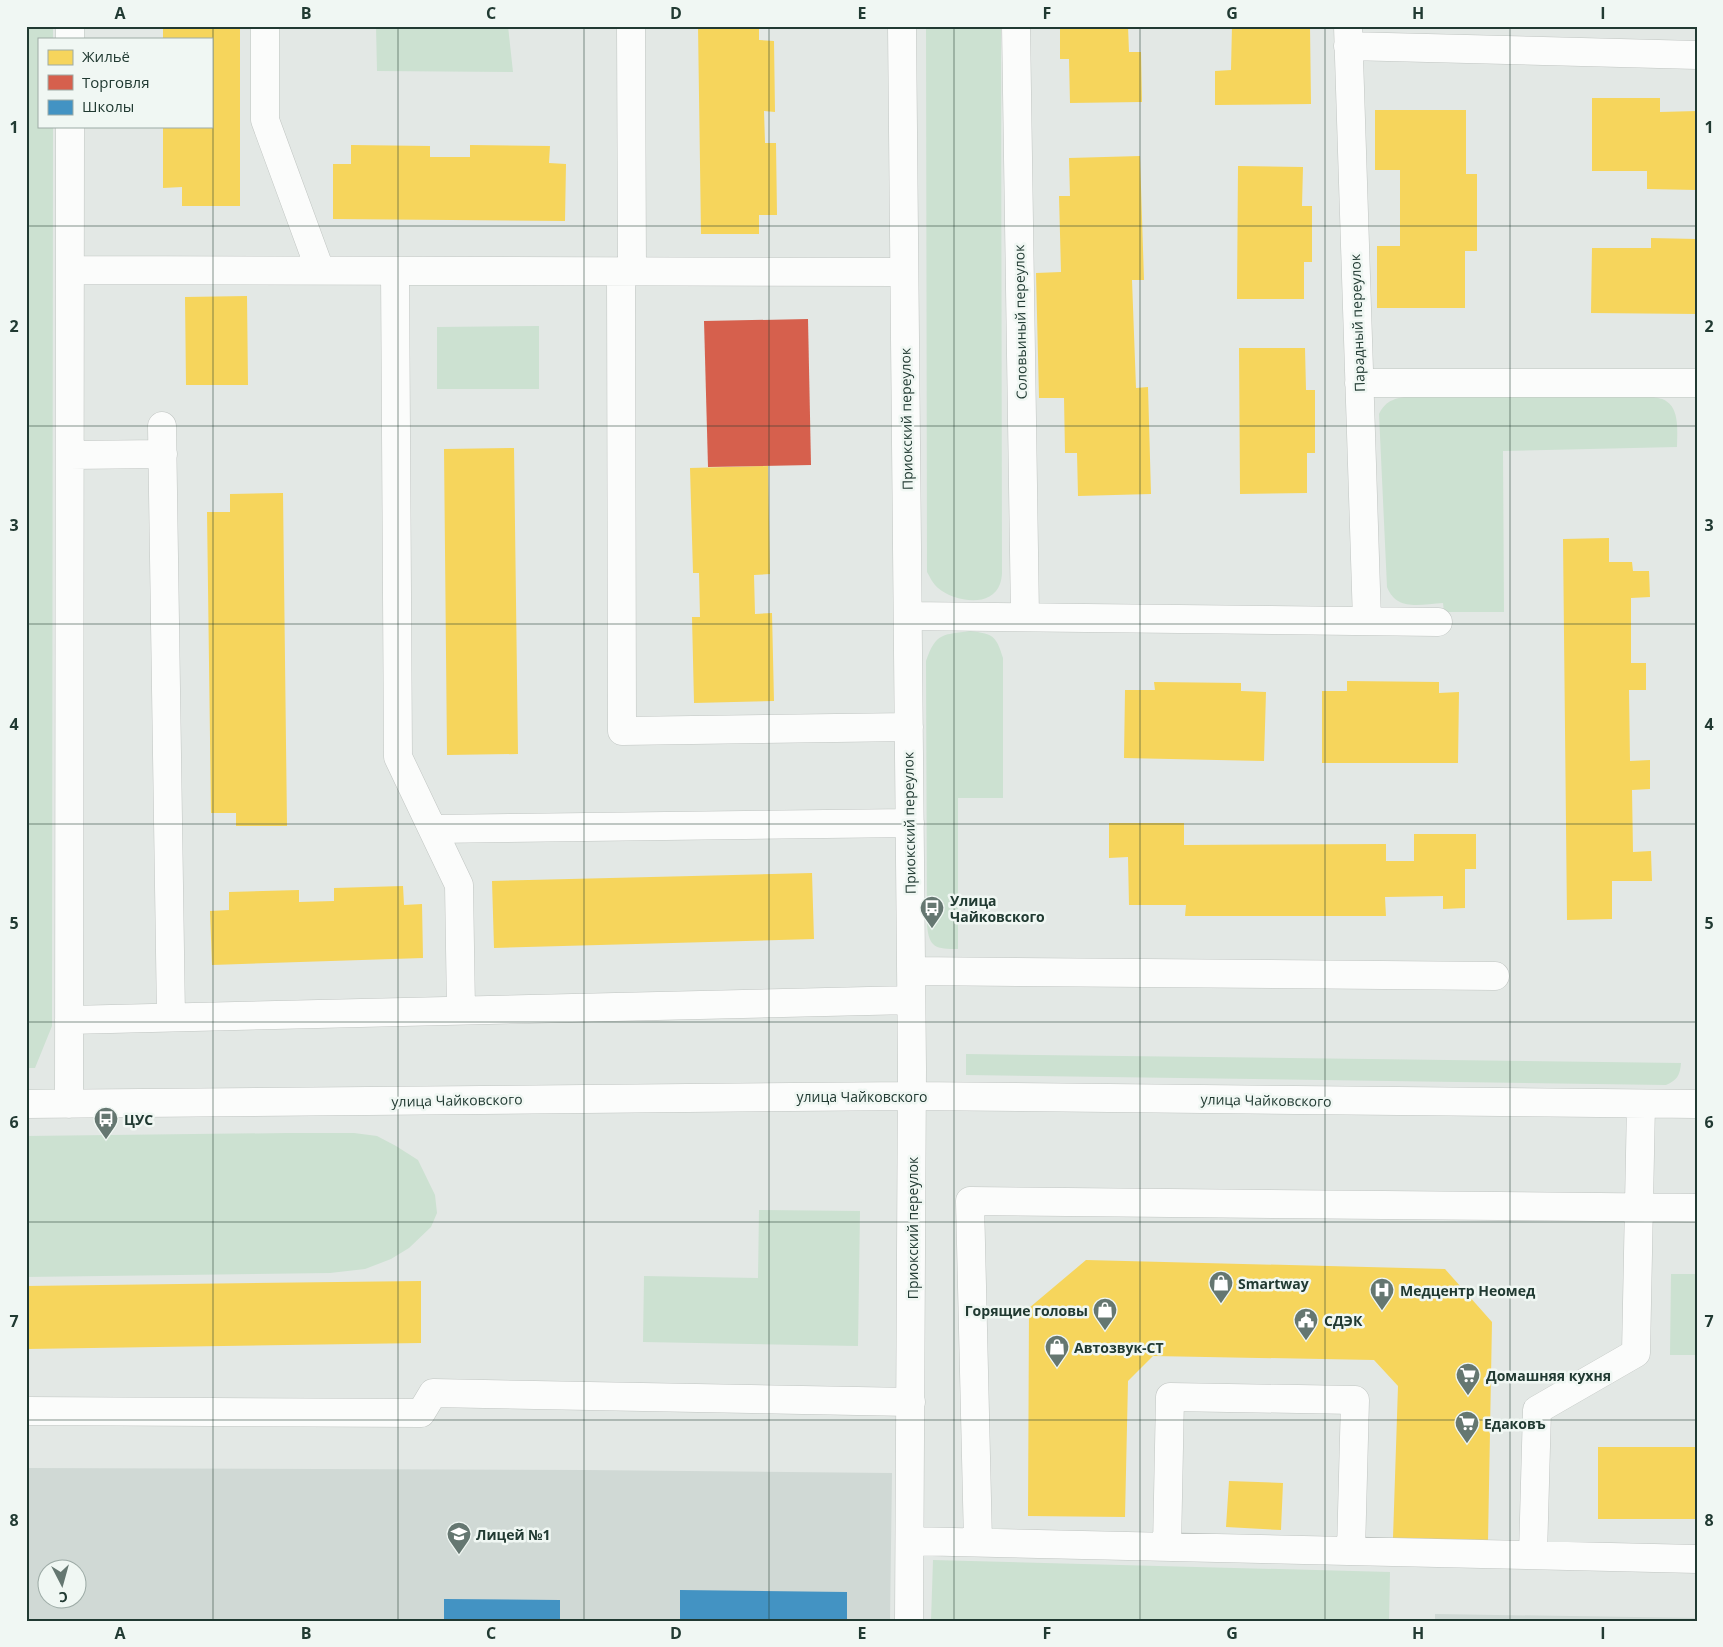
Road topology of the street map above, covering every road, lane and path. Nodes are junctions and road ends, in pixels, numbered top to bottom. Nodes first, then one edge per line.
1 (266, 26) edge
2 (631, 26) edge
3 (902, 26) edge
4 (1016, 26) edge
5 (1348, 36) edge
6 (1697, 55) edge
7 (70, 128) edge
8 (70, 270) junction
9 (320, 270) junction
10 (395, 271) junction
11 (627, 272) junction
12 (904, 272) junction
13 (1359, 383) junction
14 (1697, 383) edge
15 (162, 426) dead end
16 (163, 454) junction
17 (70, 455) junction
18 (908, 616) junction
19 (1025, 617) junction
20 (1366, 621) junction
21 (1438, 622) dead end
22 (909, 727) junction
23 (910, 824) junction
24 (433, 829) junction
25 (911, 972) junction
26 (1494, 976) dead end
27 (911, 1000) junction
28 (460, 1010) junction
29 (171, 1017) junction
30 (69, 1020) junction
31 (912, 1096) junction
32 (26, 1104) edge
33 (69, 1104) junction
34 (1641, 1104) junction
35 (1697, 1104) edge
36 (1639, 1208) junction
37 (1697, 1208) edge
38 (911, 1402) junction
39 (26, 1411) edge
40 (910, 1541) junction
41 (978, 1542) junction
42 (1167, 1547) junction
43 (1351, 1551) junction
44 (1532, 1555) junction
45 (1697, 1559) edge
46 (909, 1621) edge

1 - 9 street
2 - 11 street
3 - 12 street, Приокский переулок
4 - 19 street, Соловьиный переулок
5 - 6 street
5 - 13 street, Парадный переулок
7 - 8 street
8 - 9 street
8 - 17 street
9 - 10 street
10 - 11 street
10 - 24 street
11 - 12 street
11 - 22 street
12 - 18 street, Приокский переулок
13 - 14 street
13 - 20 street, Парадный переулок
15 - 16 street
16 - 17 street
16 - 29 street
17 - 30 street
18 - 19 street
18 - 22 street, Приокский переулок
19 - 20 street
20 - 21 street
22 - 23 street, Приокский переулок
23 - 24 street
23 - 25 street, Приокский переулок
24 - 28 street
25 - 26 street
25 - 27 street, Приокский переулок
27 - 28 street
27 - 31 street, Приокский переулок
28 - 29 street
29 - 30 street
30 - 33 street
31 - 33 street, улица Чайковского
31 - 34 street, улица Чайковского
31 - 38 street, Приокский переулок
32 - 33 street, улица Чайковского
34 - 35 street, улица Чайковского
34 - 36 street
36 - 37 street
36 - 41 street
36 - 44 street
38 - 39 street
38 - 40 street, Приокский переулок
40 - 41 street
40 - 46 street, Приокский переулок
41 - 42 street
42 - 43 street
42 - 43 street
43 - 44 street
44 - 45 street

